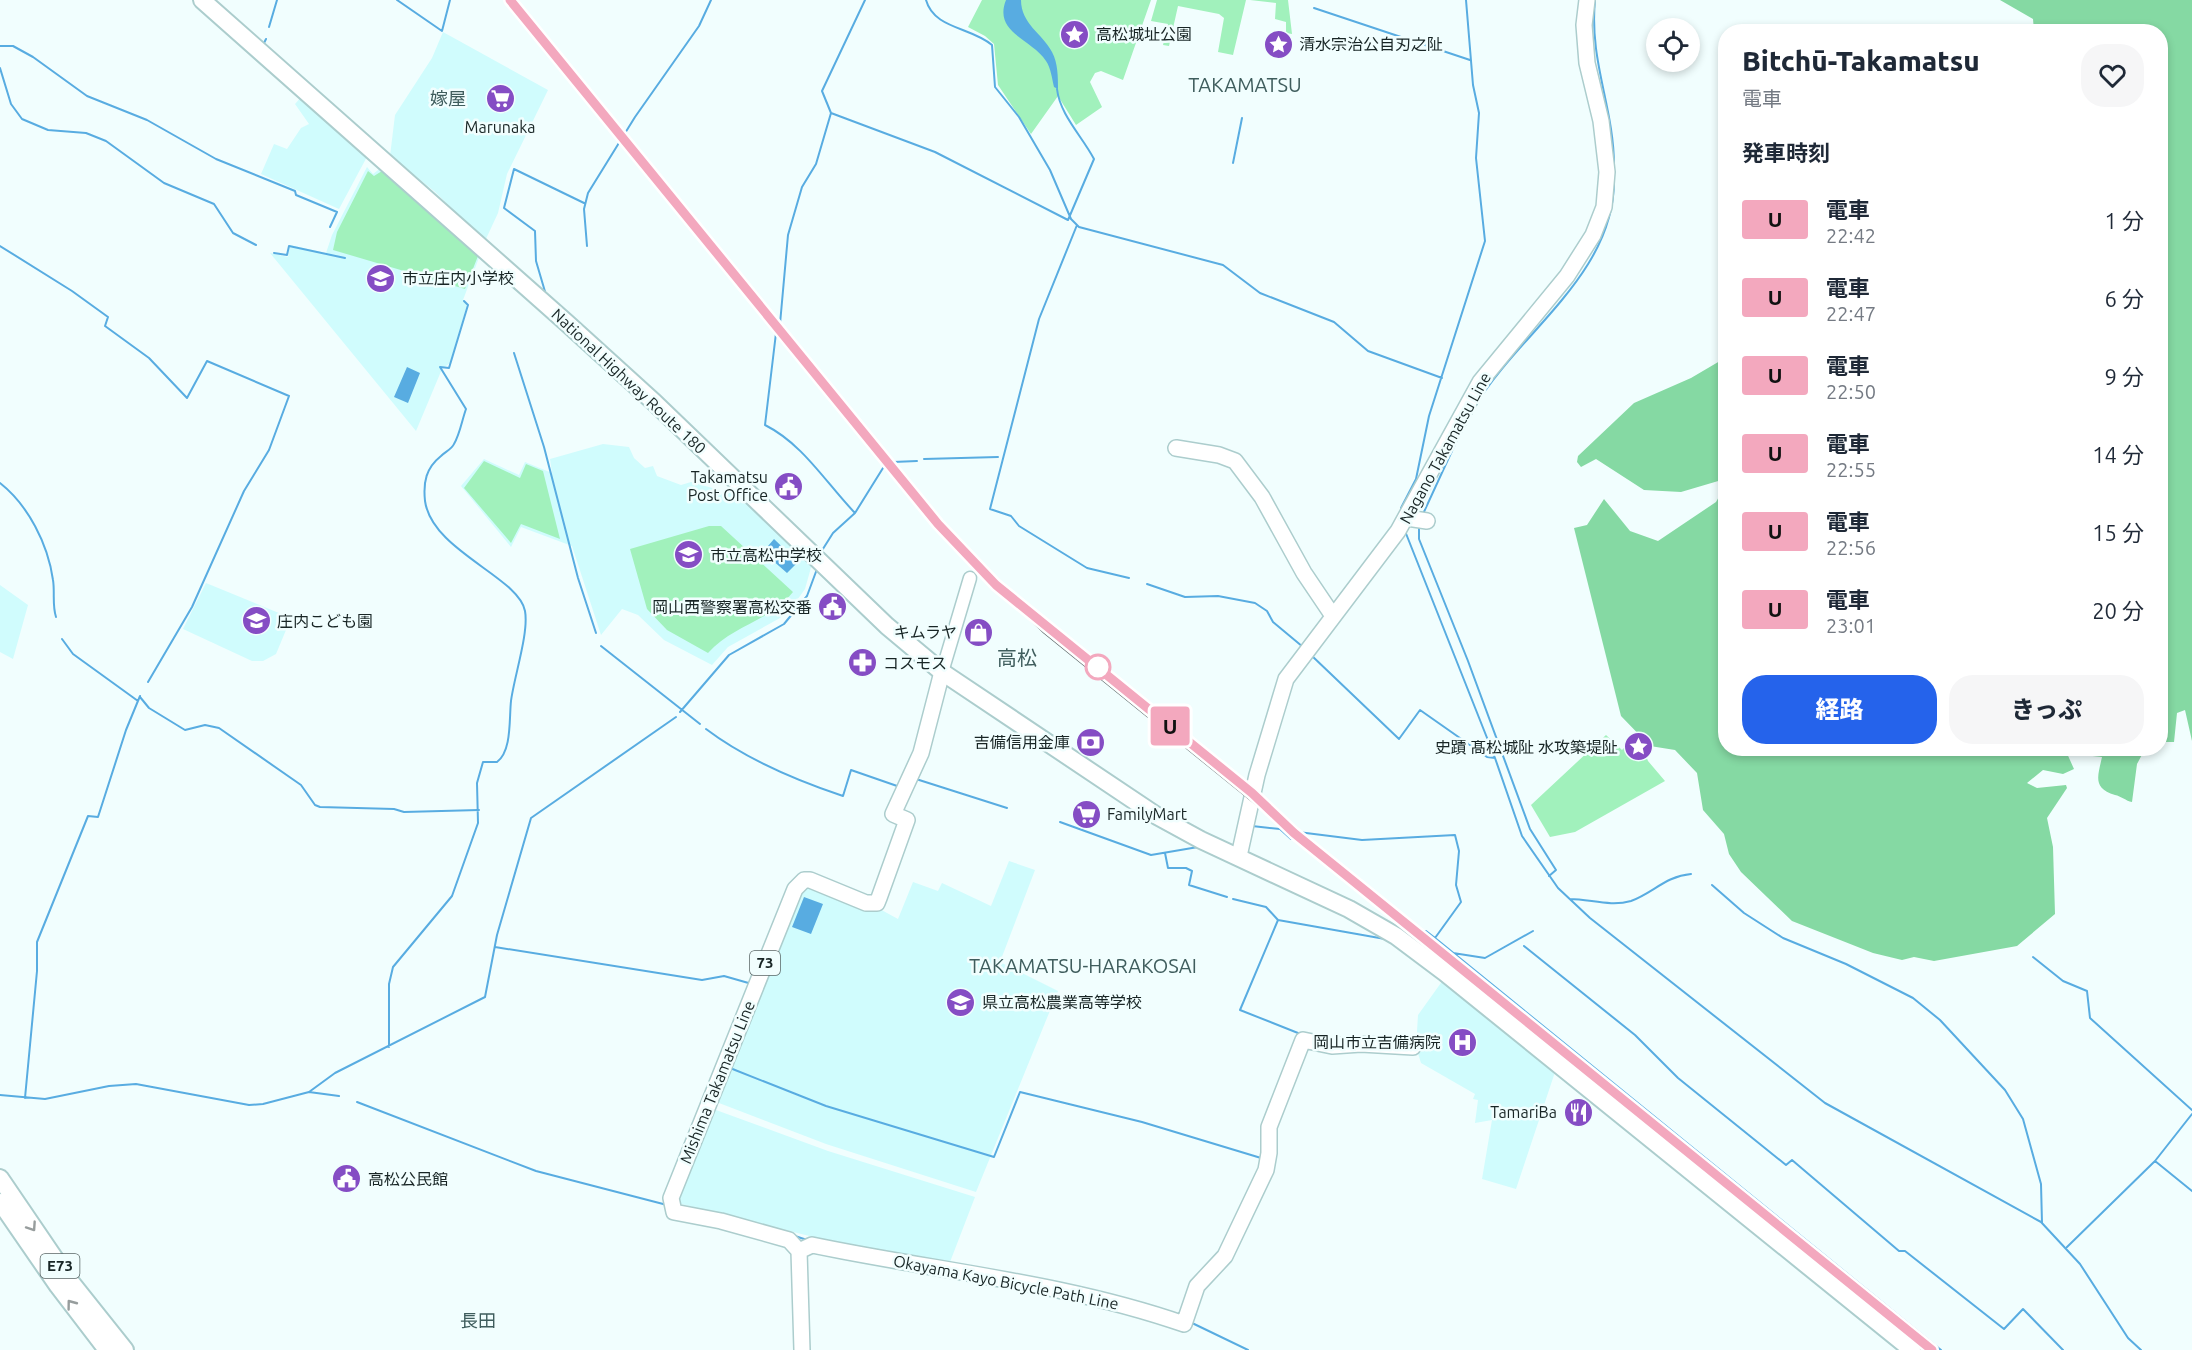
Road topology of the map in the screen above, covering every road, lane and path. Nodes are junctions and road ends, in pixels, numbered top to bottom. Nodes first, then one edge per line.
1 (202, 0) edge
2 (1587, 0) edge
3 (1176, 448) dead end
4 (970, 578) dead end
5 (1334, 616) junction
6 (942, 672) junction
7 (1239, 856) junction
8 (1413, 1047) dead end
9 (0, 1178) edge
10 (0, 1202) edge
11 (799, 1251) junction
12 (107, 1350) edge
13 (125, 1350) edge
14 (802, 1350) edge
15 (1912, 1350) edge

1 - 6 highway, National Highway Route 180
2 - 5 main road, Nagano Takamatsu Line
3 - 5 main road
4 - 6 street
5 - 7 main road, Nagano Takamatsu Line
6 - 7 highway, National Highway Route 180
6 - 11 main road, Mishima Takamatsu Line / 73
7 - 15 highway, National Highway Route 180
8 - 11 main road, Okayama Kayo Bicycle Path Line
9 -> 13 highway, E73
12 -> 10 highway, E73
11 - 14 main road

